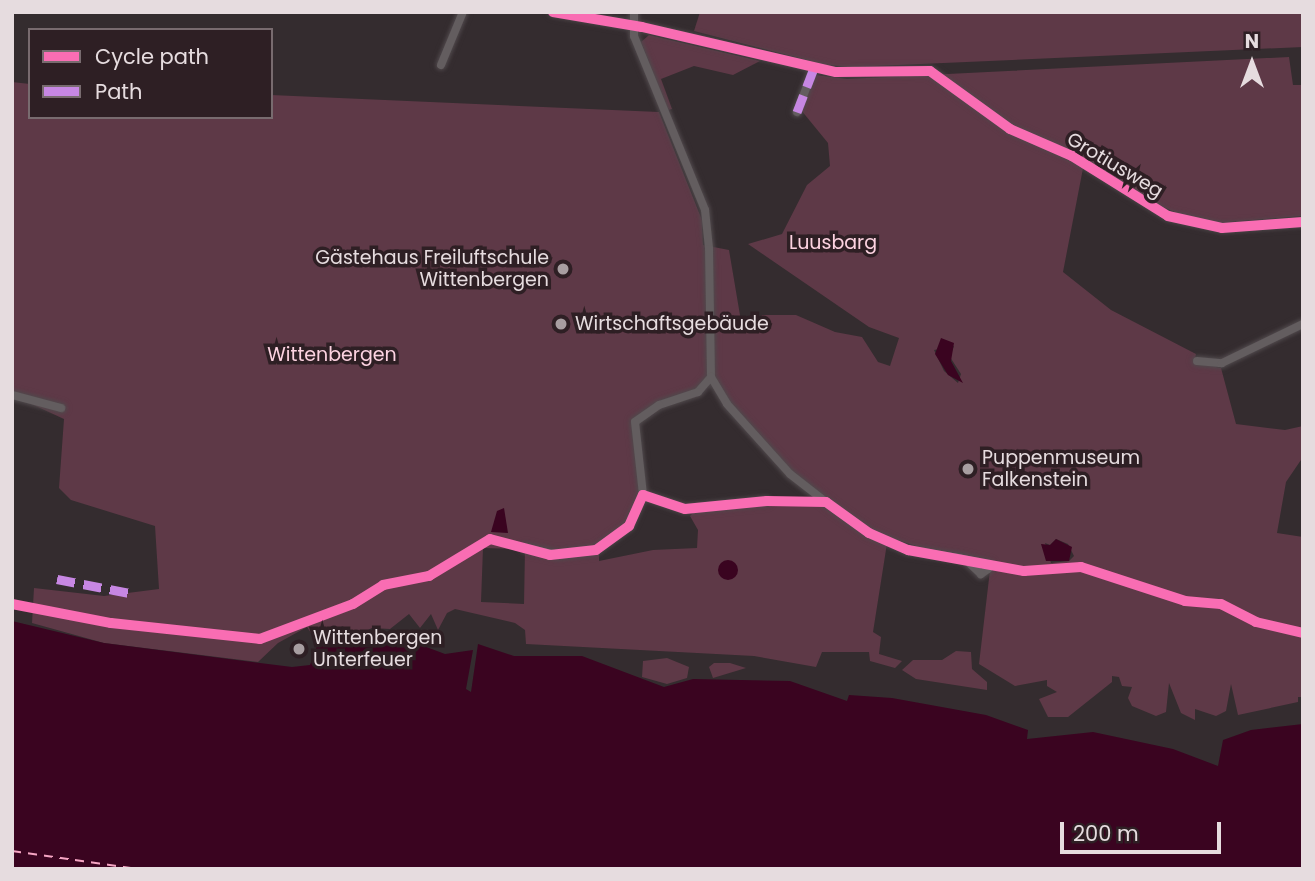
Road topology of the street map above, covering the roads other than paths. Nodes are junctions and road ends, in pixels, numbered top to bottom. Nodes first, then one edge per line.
1 (463, 12) edge
2 (553, 12) edge
3 (634, 12) edge
4 (633, 27) junction
5 (441, 65) dead end
6 (814, 68) junction
7 (797, 112) dead end
8 (1303, 222) edge
9 (1303, 324) edge
10 (1197, 361) dead end
11 (710, 377) junction
12 (12, 395) edge
13 (61, 408) dead end
14 (642, 495) junction
15 (767, 501) dead end
16 (525, 548) dead end
17 (967, 561) dead end

1 - 5 street
2 - 4 street
3 - 4 street
4 - 6 street
4 - 11 street
6 - 7 street
6 - 8 street, Grotiusweg
9 - 10 street
11 - 14 street
11 - 17 street
12 - 13 street
14 - 15 street
14 - 16 street

